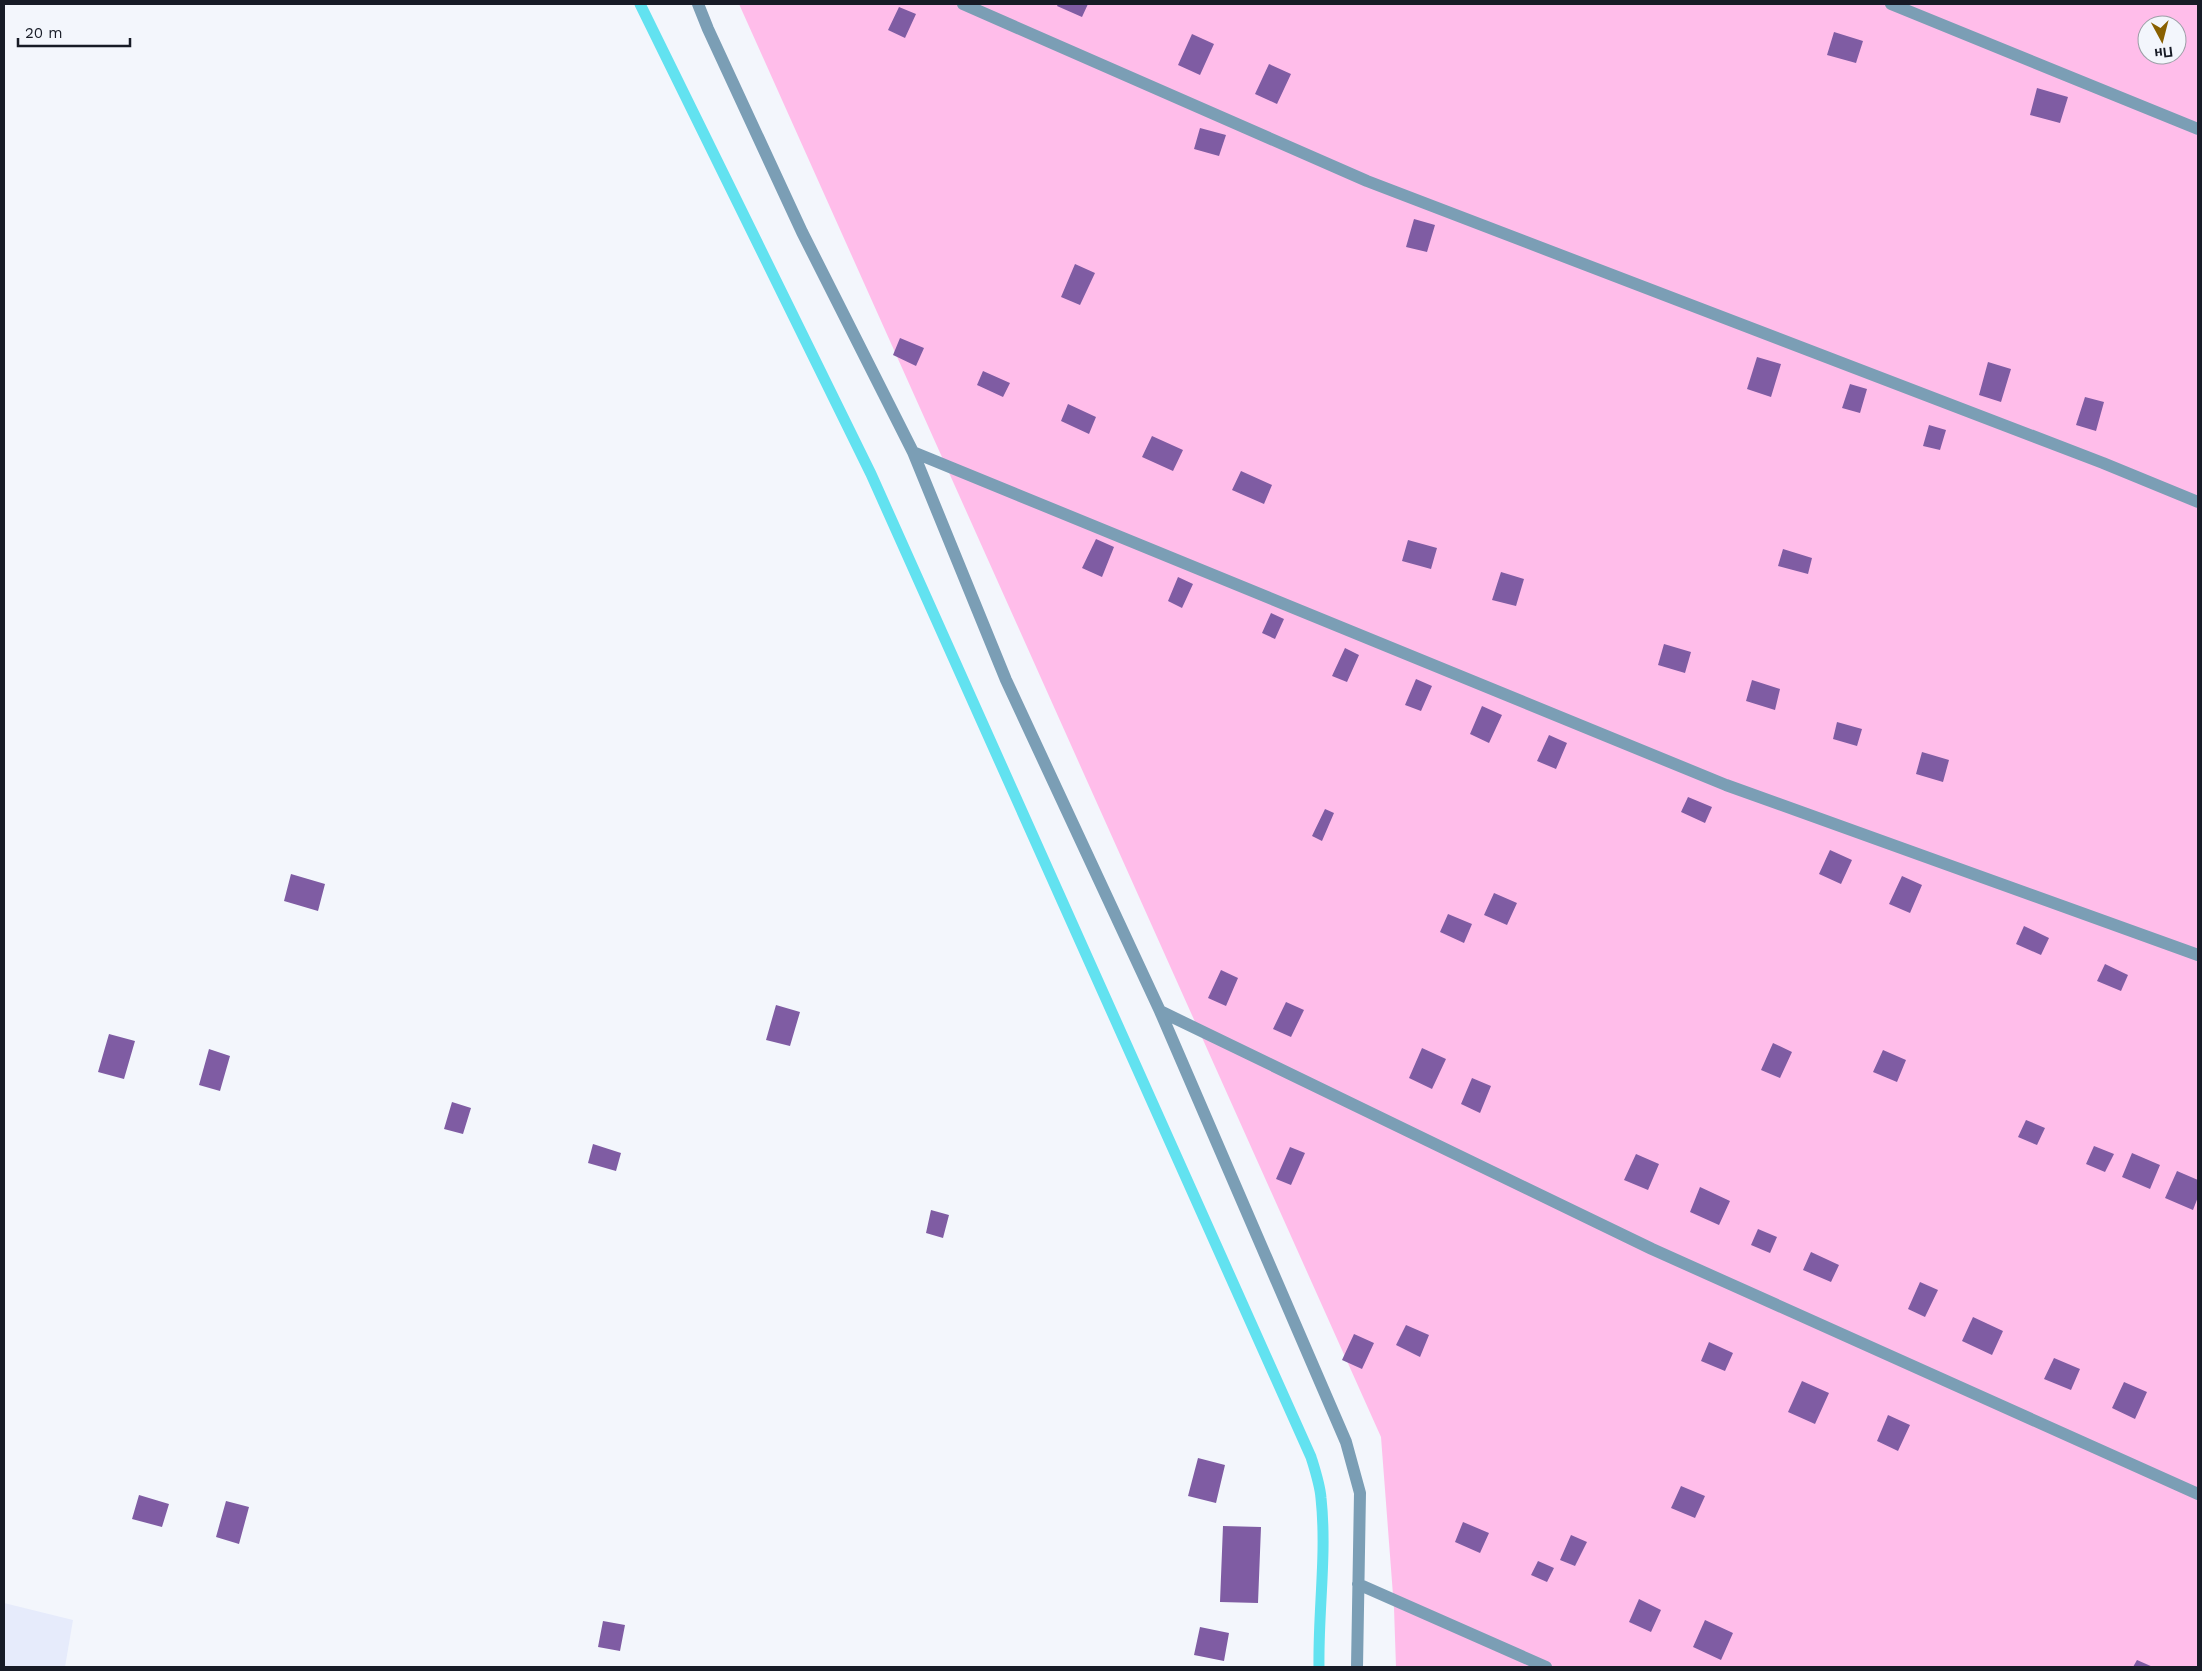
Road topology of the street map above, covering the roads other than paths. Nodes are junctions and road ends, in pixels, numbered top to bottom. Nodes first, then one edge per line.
1 (698, 4) edge
2 (963, 4) edge
3 (1891, 4) edge
4 (2198, 129) edge
5 (913, 452) junction
6 (2198, 502) edge
7 (2198, 955) edge
8 (1160, 1011) junction
9 (2198, 1494) edge
10 (1358, 1584) junction
11 (1357, 1667) edge
12 (1546, 1667) edge

1 - 5 street
2 - 6 street
3 - 4 street
5 - 7 street
5 - 8 street
8 - 9 street
8 - 10 street
10 - 11 street
10 - 12 street

